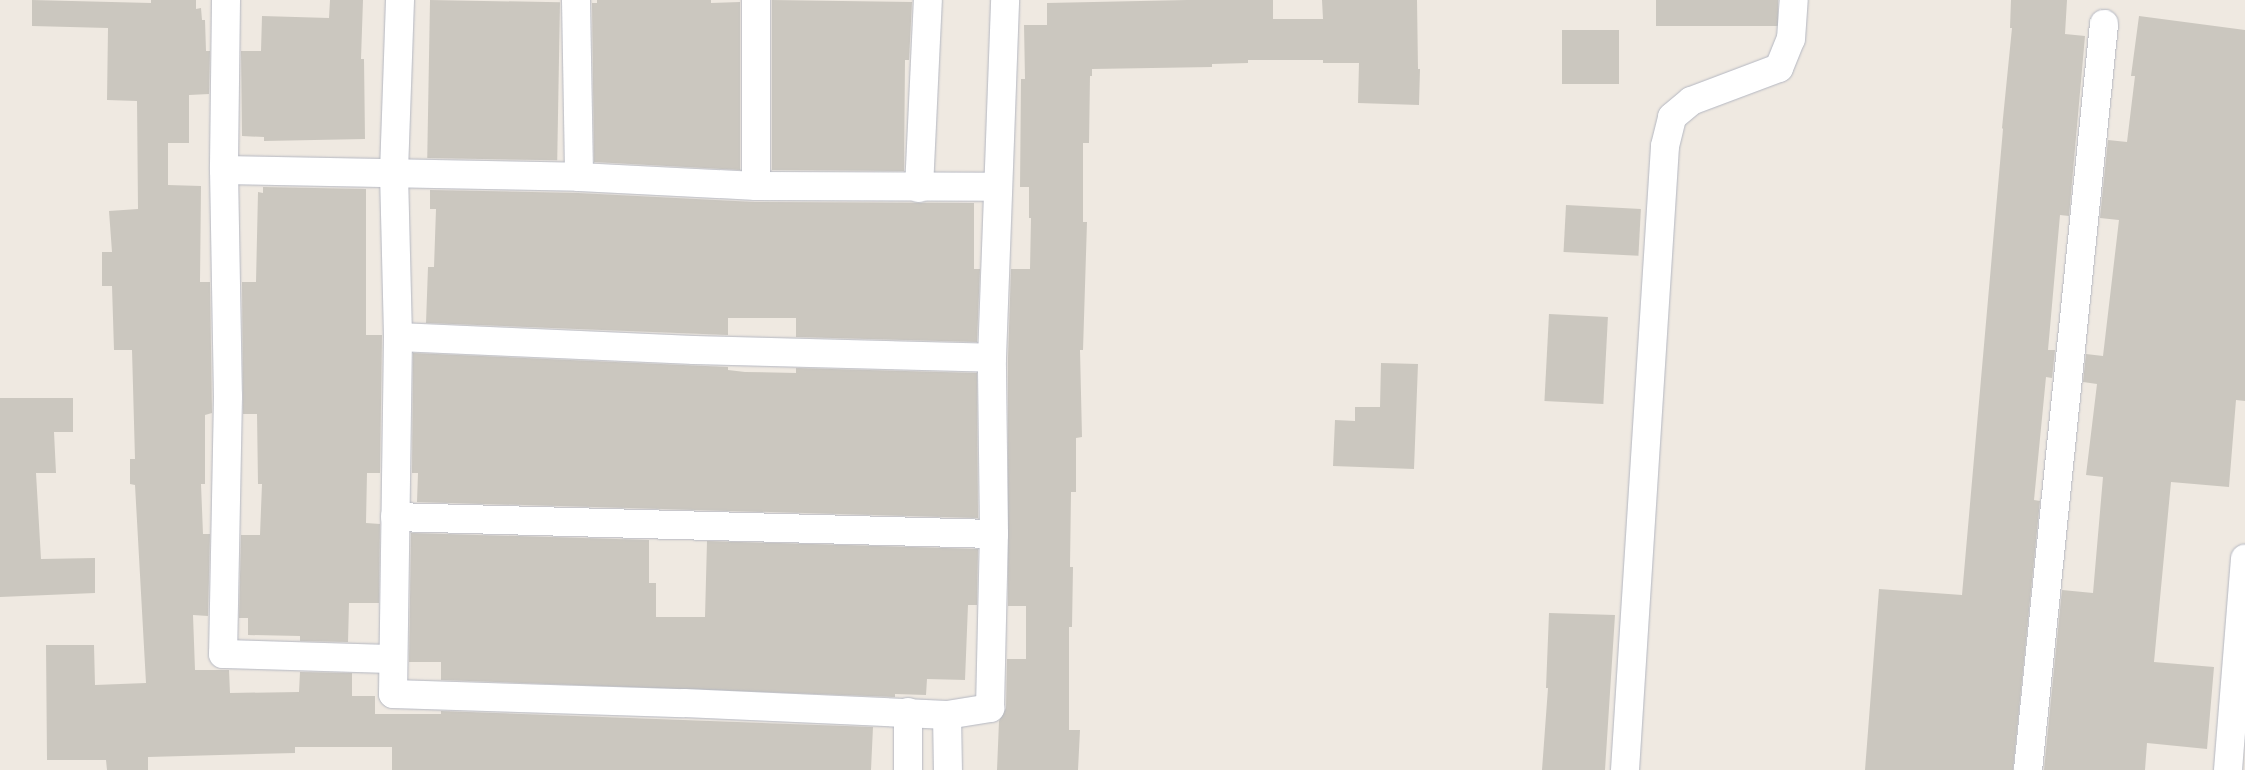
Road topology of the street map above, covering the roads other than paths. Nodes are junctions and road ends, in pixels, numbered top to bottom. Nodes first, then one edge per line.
1 (226, 0) edge
2 (400, 0) edge
3 (576, 0) edge
4 (756, 0) edge
5 (928, 0) edge
6 (1005, 0) edge
7 (1794, 0) edge
8 (2104, 24) dead end
9 (224, 170) junction
10 (394, 173) junction
11 (579, 177) junction
12 (756, 186) junction
13 (997, 187) junction
14 (920, 188) junction
15 (398, 337) junction
16 (992, 358) junction
17 (395, 517) junction
18 (994, 534) junction
19 (2245, 559) edge
20 (392, 659) junction
21 (908, 712) junction
22 (947, 715) junction
23 (908, 770) edge
24 (948, 770) edge
25 (1625, 770) edge
26 (2028, 770) edge
27 (2228, 770) edge

1 - 9 street
2 - 10 street
3 - 11 street
4 - 12 street
5 - 14 street
6 - 13 street
7 - 25 street
8 - 26 street
9 - 10 street
9 - 20 street
10 - 11 street
10 - 15 street
11 - 12 street
12 - 14 street
13 - 14 street
13 - 16 street
15 - 16 street
15 - 17 street
16 - 18 street
17 - 18 street
17 - 20 street
18 - 22 street
19 - 27 street
20 - 21 street
21 - 22 street
21 - 23 street
22 - 24 street

